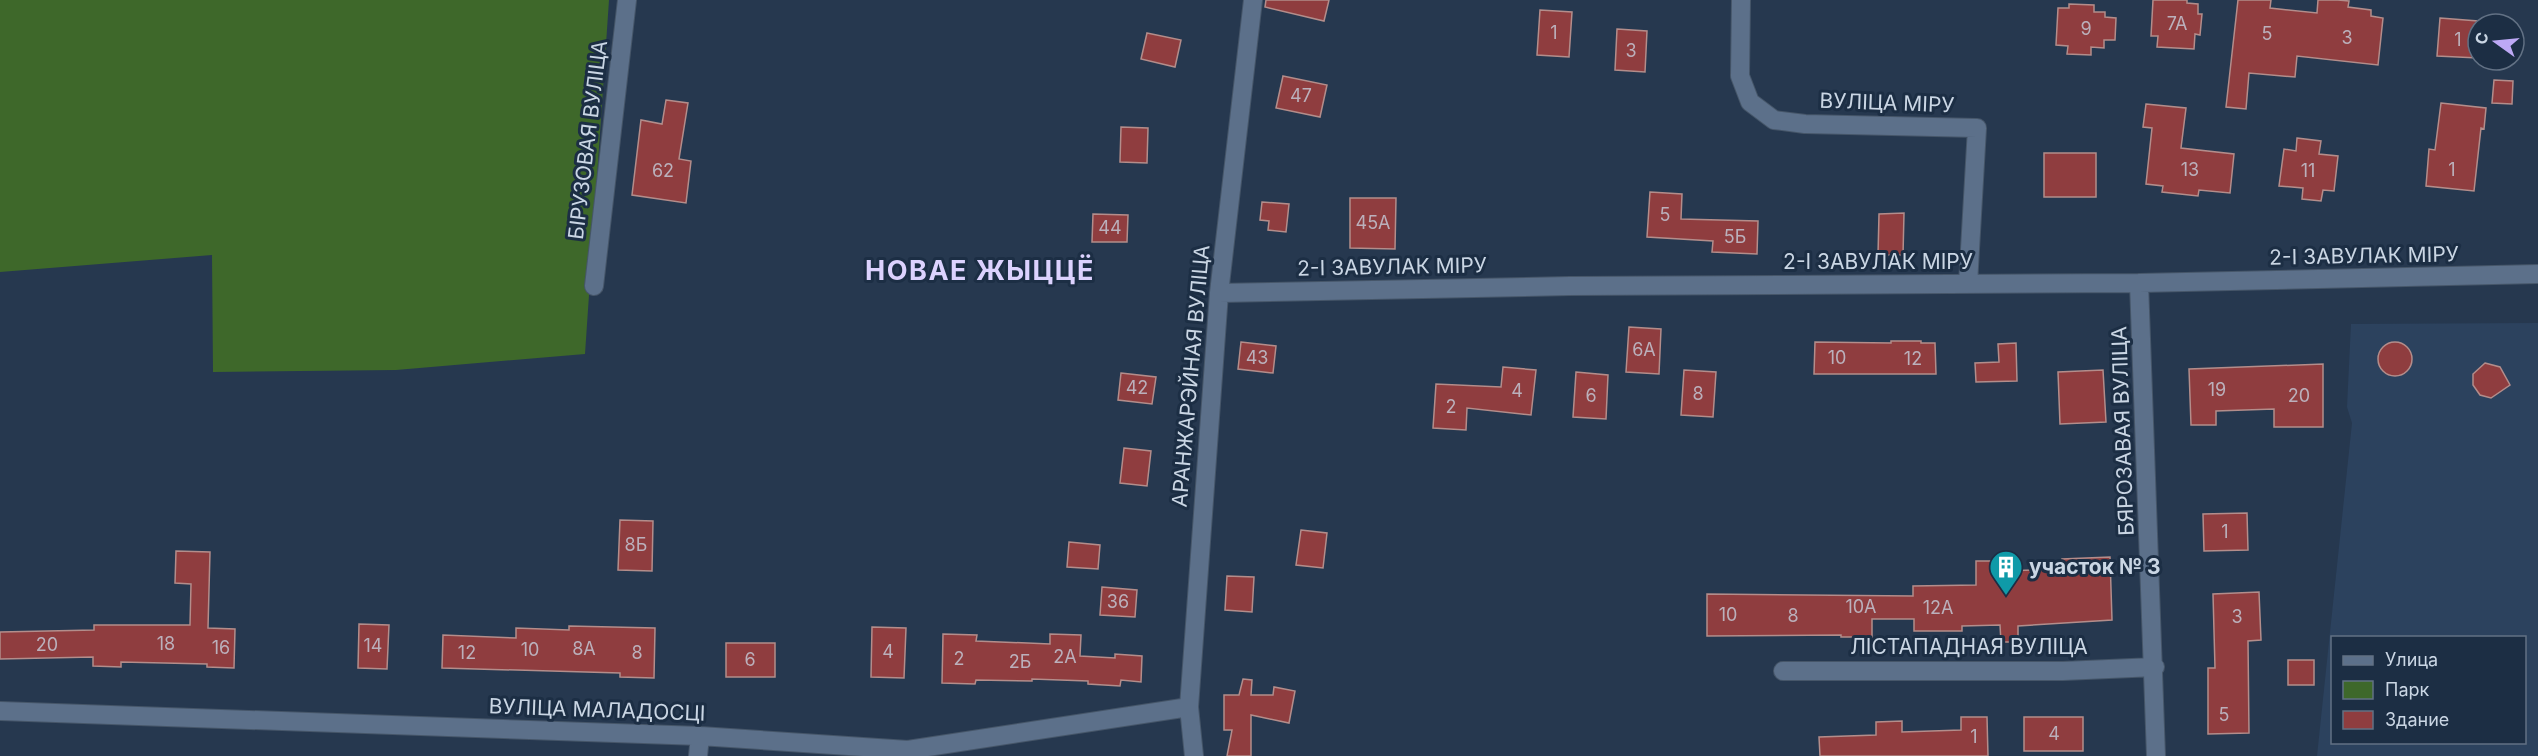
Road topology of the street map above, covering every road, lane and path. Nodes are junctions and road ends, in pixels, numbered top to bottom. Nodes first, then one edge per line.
1 (627, 0) edge
2 (1252, 0) edge
3 (1741, 0) edge
4 (2538, 274) edge
5 (2139, 283) junction
6 (1968, 284) junction
7 (594, 286) dead end
8 (1219, 293) junction
9 (2155, 667) junction
10 (1783, 671) dead end
11 (1189, 708) junction
12 (0, 711) edge
13 (700, 736) junction
14 (698, 756) edge
15 (1194, 756) edge
16 (2156, 756) edge

1 - 7 street, БІРУЗОВАЯ ВУЛІЦА
2 - 8 street, АРАНЖАРЭЙНАЯ ВУЛІЦА
3 - 6 street, ВУЛІЦА МІРУ
4 - 5 street, 2-І ЗАВУЛАК МІРУ
5 - 6 street, 2-І ЗАВУЛАК МІРУ
5 - 9 street, БЯРОЗАВАЯ ВУЛІЦА
6 - 8 street, 2-І ЗАВУЛАК МІРУ
8 - 11 street, АРАНЖАРЭЙНАЯ ВУЛІЦА
9 - 10 street, ЛІСТАПАДНАЯ ВУЛІЦА
9 - 16 street, БЯРОЗАВАЯ ВУЛІЦА
11 - 13 street, ВУЛІЦА МАЛАДОСЦІ
11 - 15 street, АРАНЖАРЭЙНАЯ ВУЛІЦА
12 - 13 street, ВУЛІЦА МАЛАДОСЦІ
13 - 14 street

